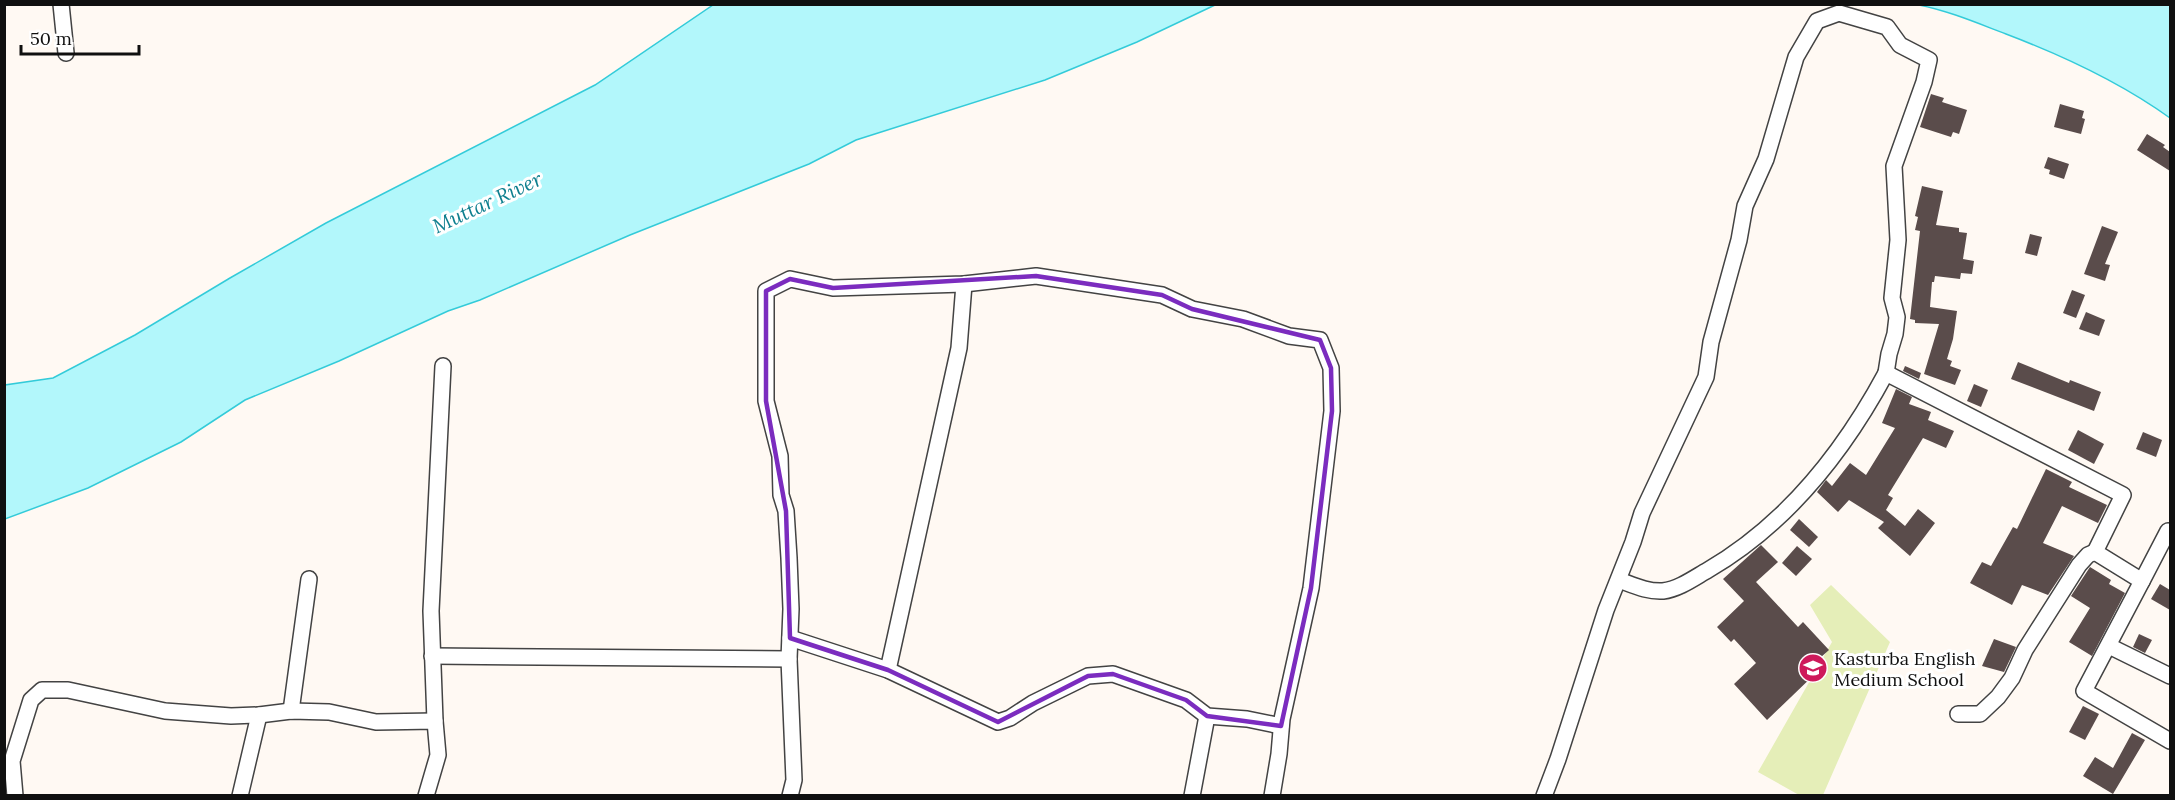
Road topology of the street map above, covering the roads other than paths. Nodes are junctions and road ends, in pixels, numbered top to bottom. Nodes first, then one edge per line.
1 (61, 4) edge
2 (66, 53) dead end
3 (964, 285) junction
4 (443, 366) dead end
5 (1886, 373) junction
6 (2168, 531) dead end
7 (2095, 552) junction
8 (309, 579) dead end
9 (1619, 580) junction
10 (2142, 581) junction
11 (790, 638) junction
12 (2109, 646) junction
13 (432, 656) junction
14 (789, 659) junction
15 (888, 670) junction
16 (2170, 676) edge
17 (291, 711) junction
18 (1958, 714) dead end
19 (259, 715) junction
20 (1208, 716) junction
21 (435, 721) junction
22 (1281, 726) junction
23 (2170, 741) edge
24 (8, 761) edge
25 (15, 795) edge
26 (240, 795) edge
27 (426, 795) edge
28 (790, 795) edge
29 (1192, 795) edge
30 (1272, 795) edge
31 (1544, 795) edge

1 - 2 street
3 - 11 street
3 - 15 street
3 - 22 street
4 - 13 street
5 - 7 street
5 - 9 street
5 - 9 street
6 - 10 street
7 - 10 street
7 - 18 street
8 - 17 street
9 - 31 street
10 - 12 street
11 - 14 street
11 - 15 street
12 - 16 street
12 - 23 street
13 - 14 street
13 - 21 street
14 - 28 street
15 - 20 street
17 - 19 street
17 - 21 street
19 - 24 street
19 - 26 street
20 - 22 street
20 - 29 street
21 - 27 street
22 - 30 street
24 - 25 street

